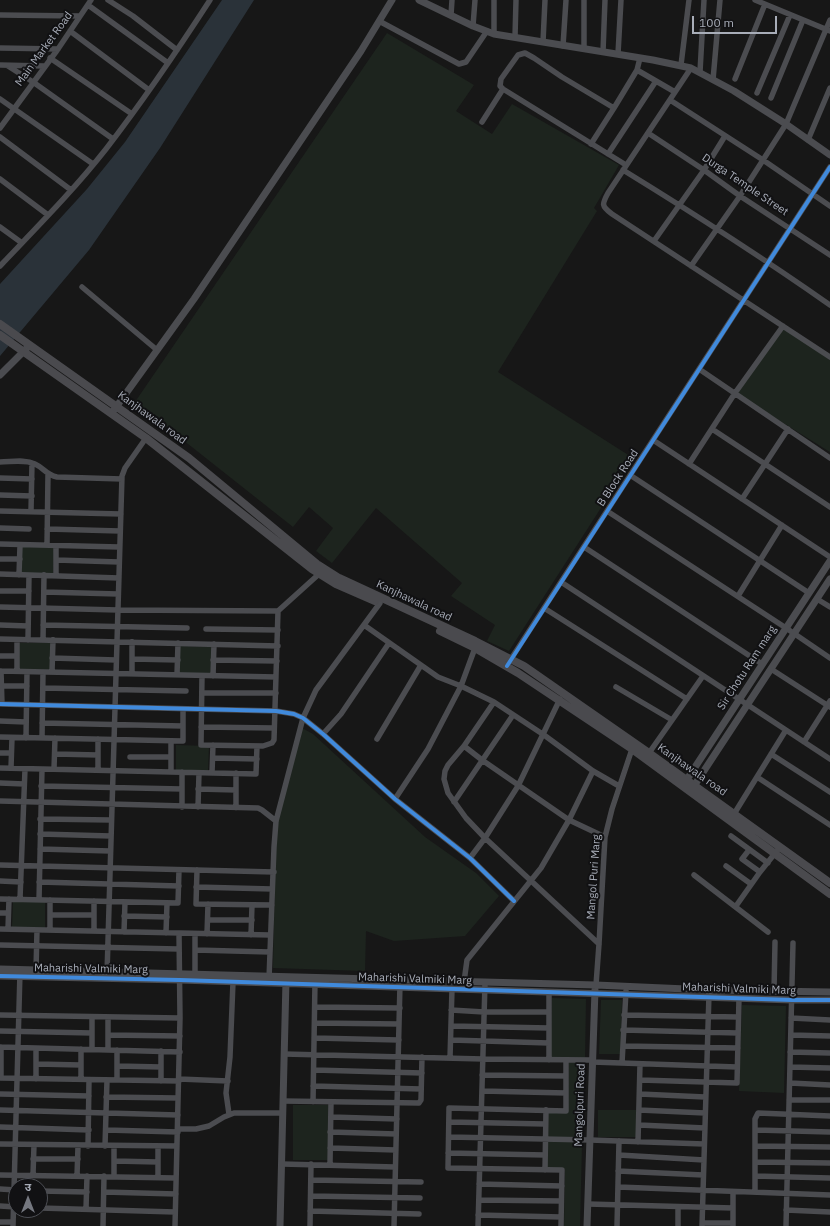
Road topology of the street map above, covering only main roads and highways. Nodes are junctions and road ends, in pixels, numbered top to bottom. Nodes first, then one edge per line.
1 (0, 324) edge
2 (0, 335) edge
3 (283, 542) junction
4 (509, 663) junction
5 (685, 783) junction
6 (693, 789) junction
7 (777, 850) junction
8 (830, 883) edge
9 (830, 894) edge

1 - 3 main road, Kanjhawala road
2 - 3 main road, Kanjhawala road
3 - 4 main road, Kanjhawala road
3 - 4 main road, Kanjhawala road
4 - 5 main road, Kanjhawala road
4 - 5 main road, Kanjhawala road
5 - 6 main road, Kanjhawala road
6 - 7 main road, Kanjhawala road
6 - 7 main road, Kanjhawala road
7 - 8 main road, Kanjhawala road
7 - 9 main road, Kanjhawala road

